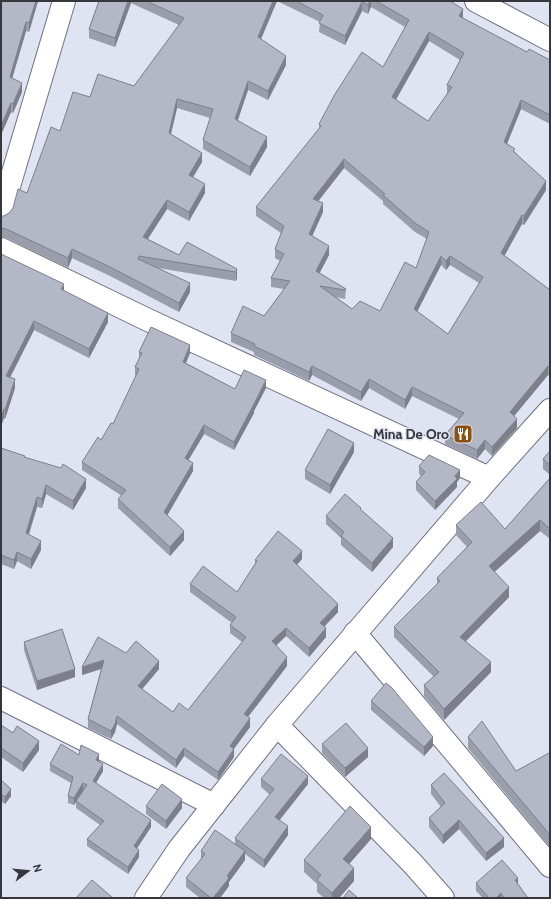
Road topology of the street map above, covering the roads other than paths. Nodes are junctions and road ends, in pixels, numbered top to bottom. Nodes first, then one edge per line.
1 (64, 1) edge
2 (476, 1) edge
3 (550, 40) edge
4 (1, 213) edge
5 (1, 249) edge
6 (550, 410) edge
7 (489, 478) junction
8 (356, 633) junction
9 (7, 701) edge
10 (280, 720) junction
11 (214, 805) junction
12 (550, 866) edge
13 (440, 894) edge
14 (146, 898) edge

1 - 4 street
2 - 3 street
5 - 7 street
6 - 7 street
7 - 8 street
8 - 10 street
8 - 12 street
9 - 11 street
10 - 11 street
10 - 13 street
11 - 14 street

